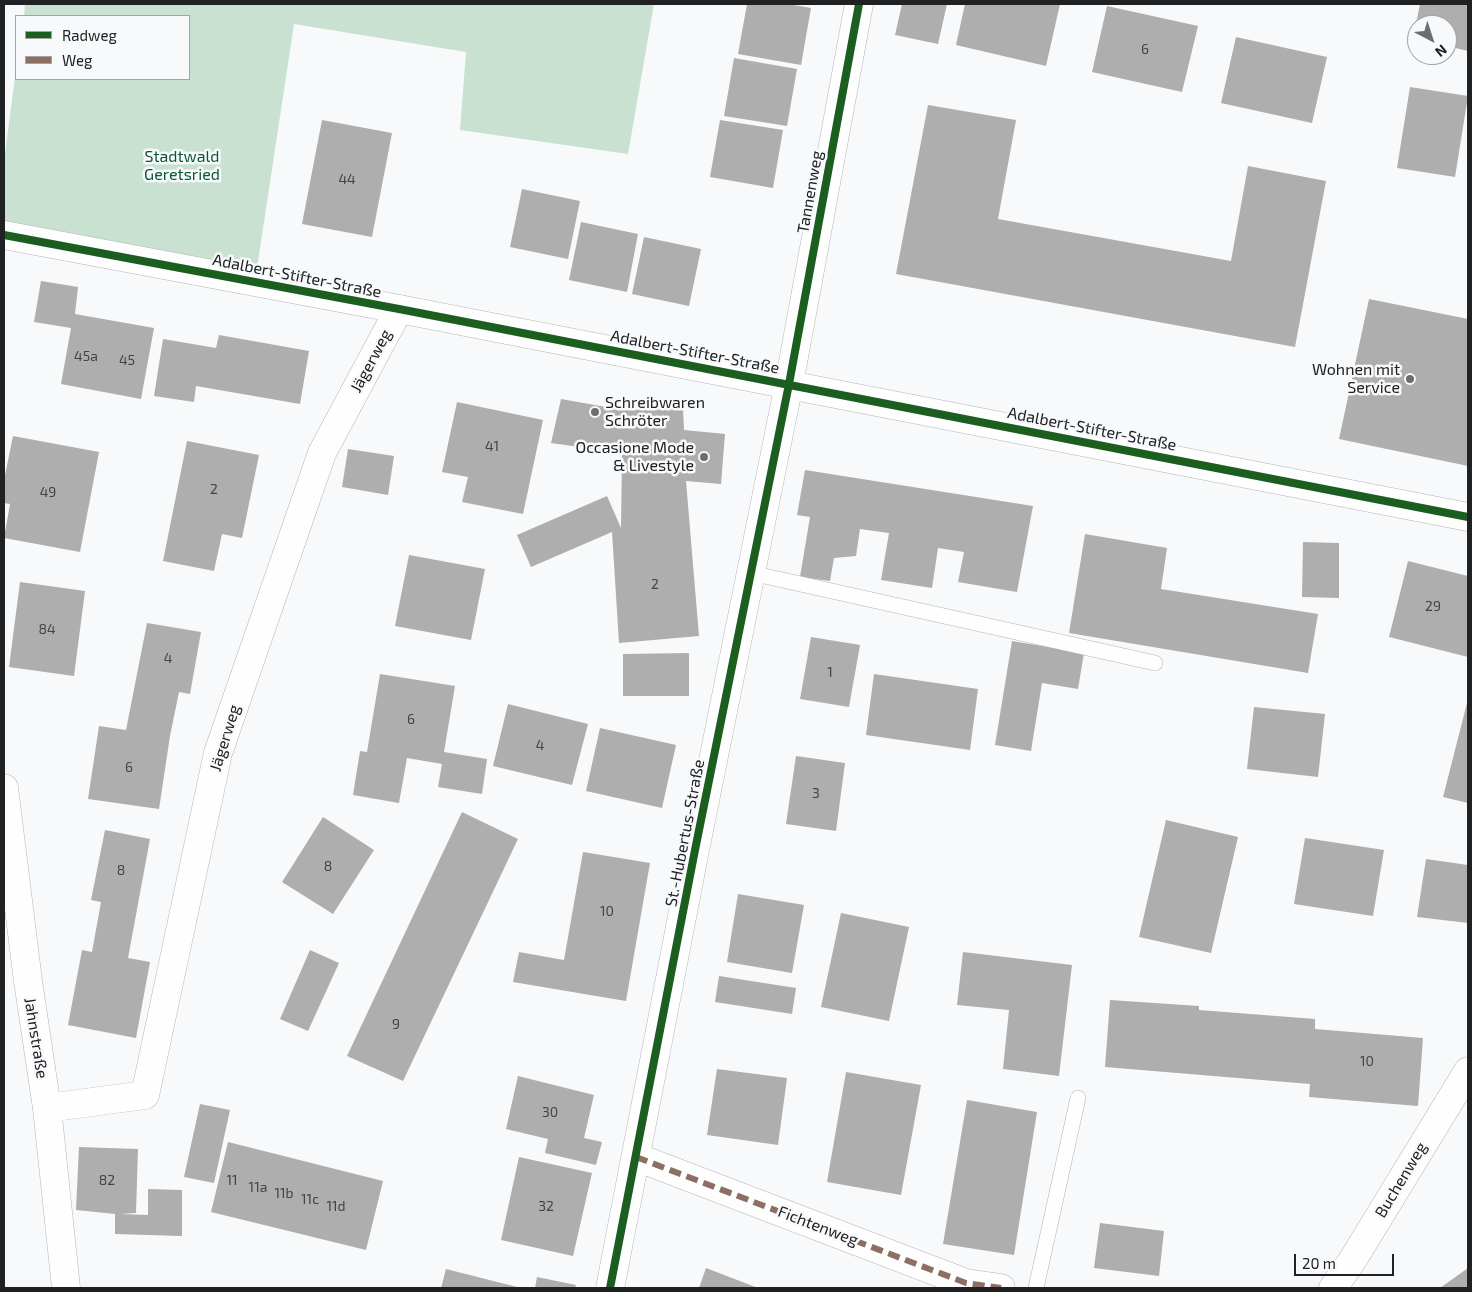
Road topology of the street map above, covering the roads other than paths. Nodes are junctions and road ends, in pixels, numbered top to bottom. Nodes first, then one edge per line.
1 (859, 4) edge
2 (4, 235) edge
3 (399, 309) junction
4 (789, 384) junction
5 (1468, 517) edge
6 (751, 573) junction
7 (1155, 664) dead end
8 (4, 788) edge
9 (1468, 1071) edge
10 (1078, 1098) dead end
11 (47, 1108) junction
12 (636, 1157) junction
13 (66, 1288) edge
14 (610, 1288) edge
15 (1001, 1288) edge
16 (1036, 1288) edge
17 (1333, 1288) edge

1 - 4 street, Tannenweg
2 - 3 street, Adalbert-Stifter-Straße
3 - 4 street, Adalbert-Stifter-Straße
3 - 11 street, Jägerweg
4 - 5 street, Adalbert-Stifter-Straße
4 - 6 street, St.-Hubertus-Straße
6 - 7 lane
6 - 12 street, St.-Hubertus-Straße
8 - 11 street, Jahnstraße
9 - 17 street, Buchenweg
10 - 16 lane
11 - 13 street, Jahnstraße
12 - 14 street, St.-Hubertus-Straße
12 - 15 street, Fichtenweg

